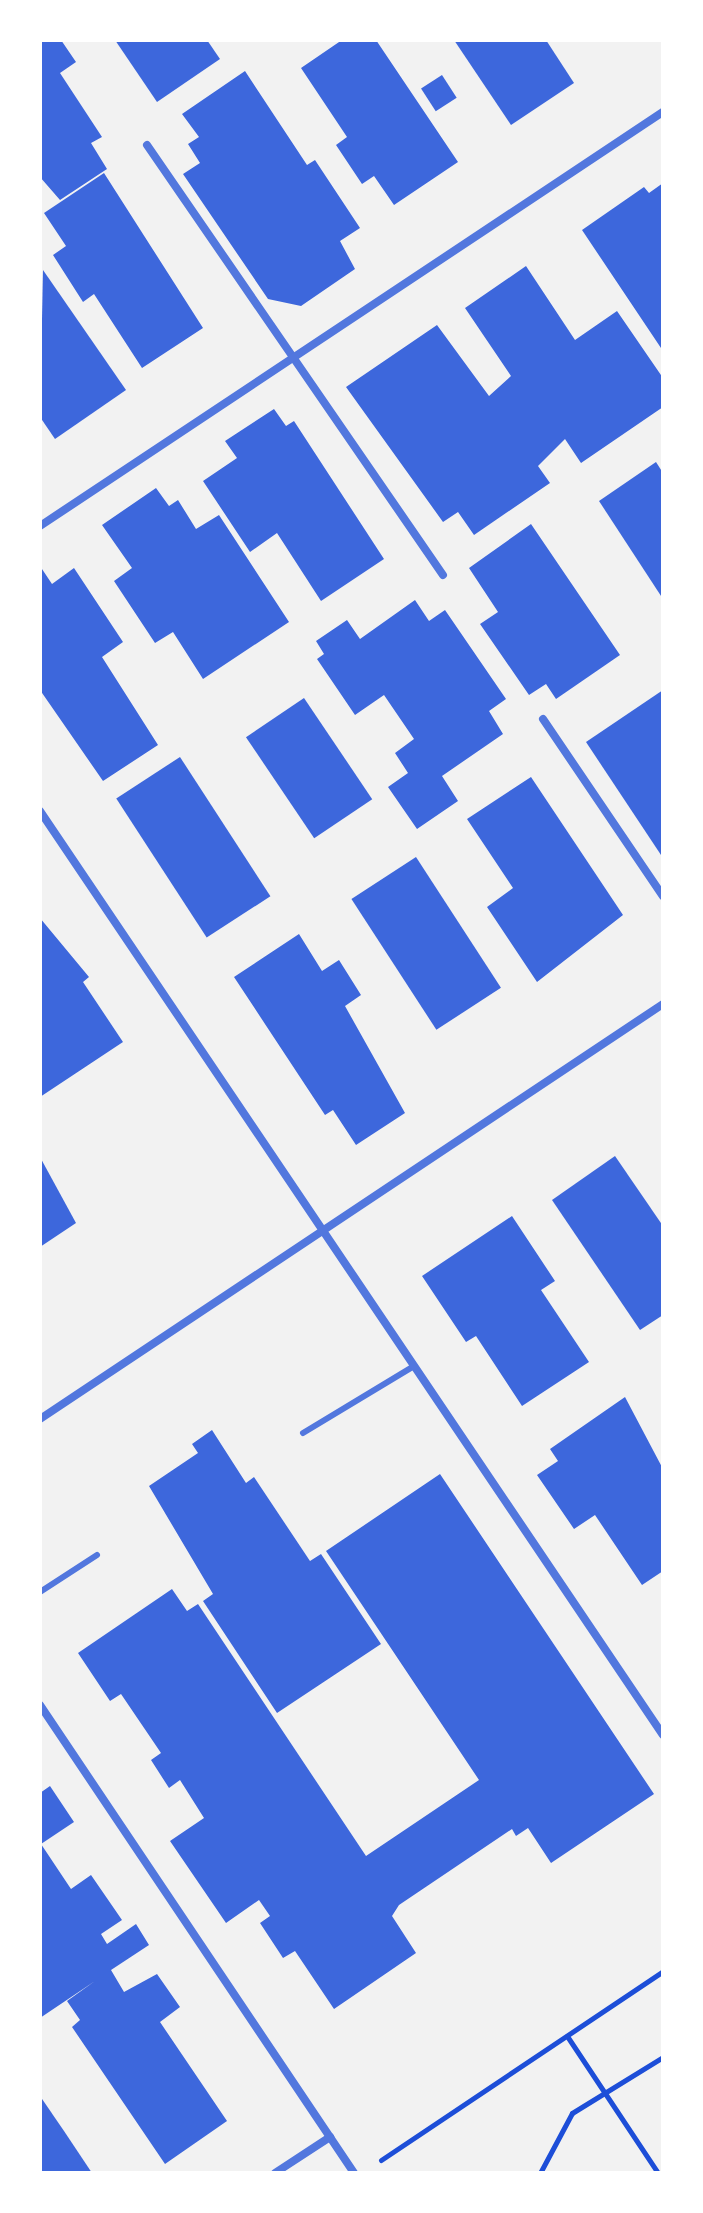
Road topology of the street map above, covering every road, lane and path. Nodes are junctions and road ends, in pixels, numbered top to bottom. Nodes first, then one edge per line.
1 (663, 112) edge
2 (147, 145) dead end
3 (292, 353) junction
4 (40, 525) edge
5 (443, 575) dead end
6 (543, 719) dead end
7 (40, 811) edge
8 (663, 896) edge
9 (663, 1004) edge
10 (322, 1230) junction
11 (414, 1366) junction
12 (40, 1419) edge
13 (303, 1433) dead end
14 (97, 1555) dead end
15 (40, 1592) edge
16 (40, 1705) edge
17 (663, 1735) edge
18 (663, 1971) edge
19 (567, 2036) junction
20 (663, 2057) edge
21 (604, 2091) junction
22 (330, 2137) junction
23 (374, 2164) dead end
24 (275, 2173) edge
25 (354, 2173) edge
26 (540, 2173) edge
27 (658, 2173) edge

1 - 3 street
2 - 3 street
3 - 4 street
3 - 5 street
6 - 8 street
7 - 10 street
9 - 10 street
10 - 11 street
10 - 12 street
11 - 13 lane
11 - 17 street
14 - 15 lane
16 - 22 street
18 - 19 path
19 - 21 path
19 - 23 path
20 - 21 path
21 - 26 path
21 - 27 path
22 - 24 street
22 - 25 street

